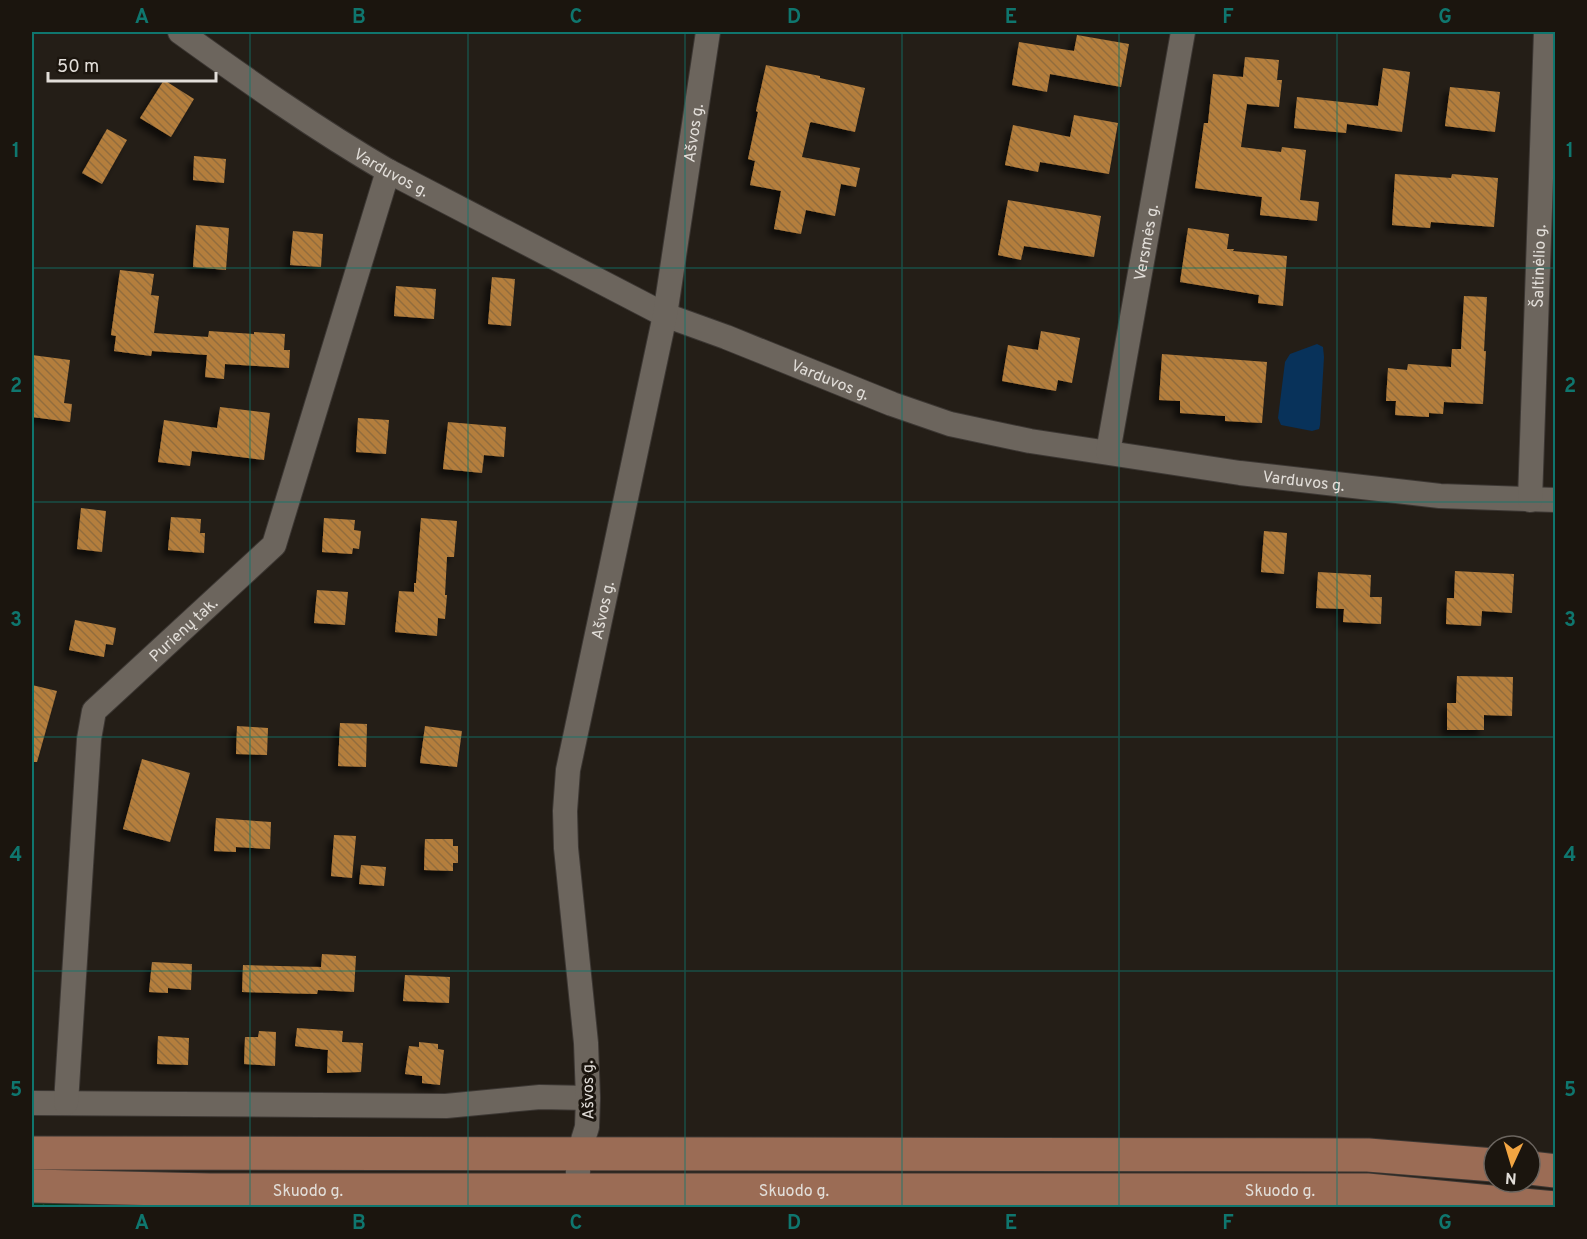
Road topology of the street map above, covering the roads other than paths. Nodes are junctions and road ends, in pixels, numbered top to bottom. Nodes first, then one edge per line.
1 (180, 32) edge
2 (708, 32) edge
3 (1183, 32) edge
4 (1546, 32) edge
5 (388, 171) junction
6 (665, 315) junction
7 (1108, 452) junction
8 (1530, 500) junction
9 (1556, 500) edge
10 (588, 1098) junction
11 (32, 1103) edge
12 (66, 1103) junction
13 (32, 1153) edge
14 (579, 1153) junction
15 (1482, 1164) edge
16 (32, 1186) edge
17 (577, 1190) junction
18 (1555, 1208) edge

1 - 5 street, Varduvos g.
2 - 6 street, Ašvos g.
3 - 7 street, Versmės g.
4 - 8 street, Šaltinėlio g.
5 - 6 street, Varduvos g.
5 - 12 street, Purienų tak.
6 - 7 street, Varduvos g.
6 - 10 street, Ašvos g.
7 - 8 street, Varduvos g.
8 - 9 street, Varduvos g.
10 - 12 street
10 - 14 street, Ašvos g.
11 - 12 street
13 - 14 main road
14 - 15 main road
14 - 17 street, Ašvos g.
16 - 17 main road, Skuodo g.
17 - 18 main road, Skuodo g.

